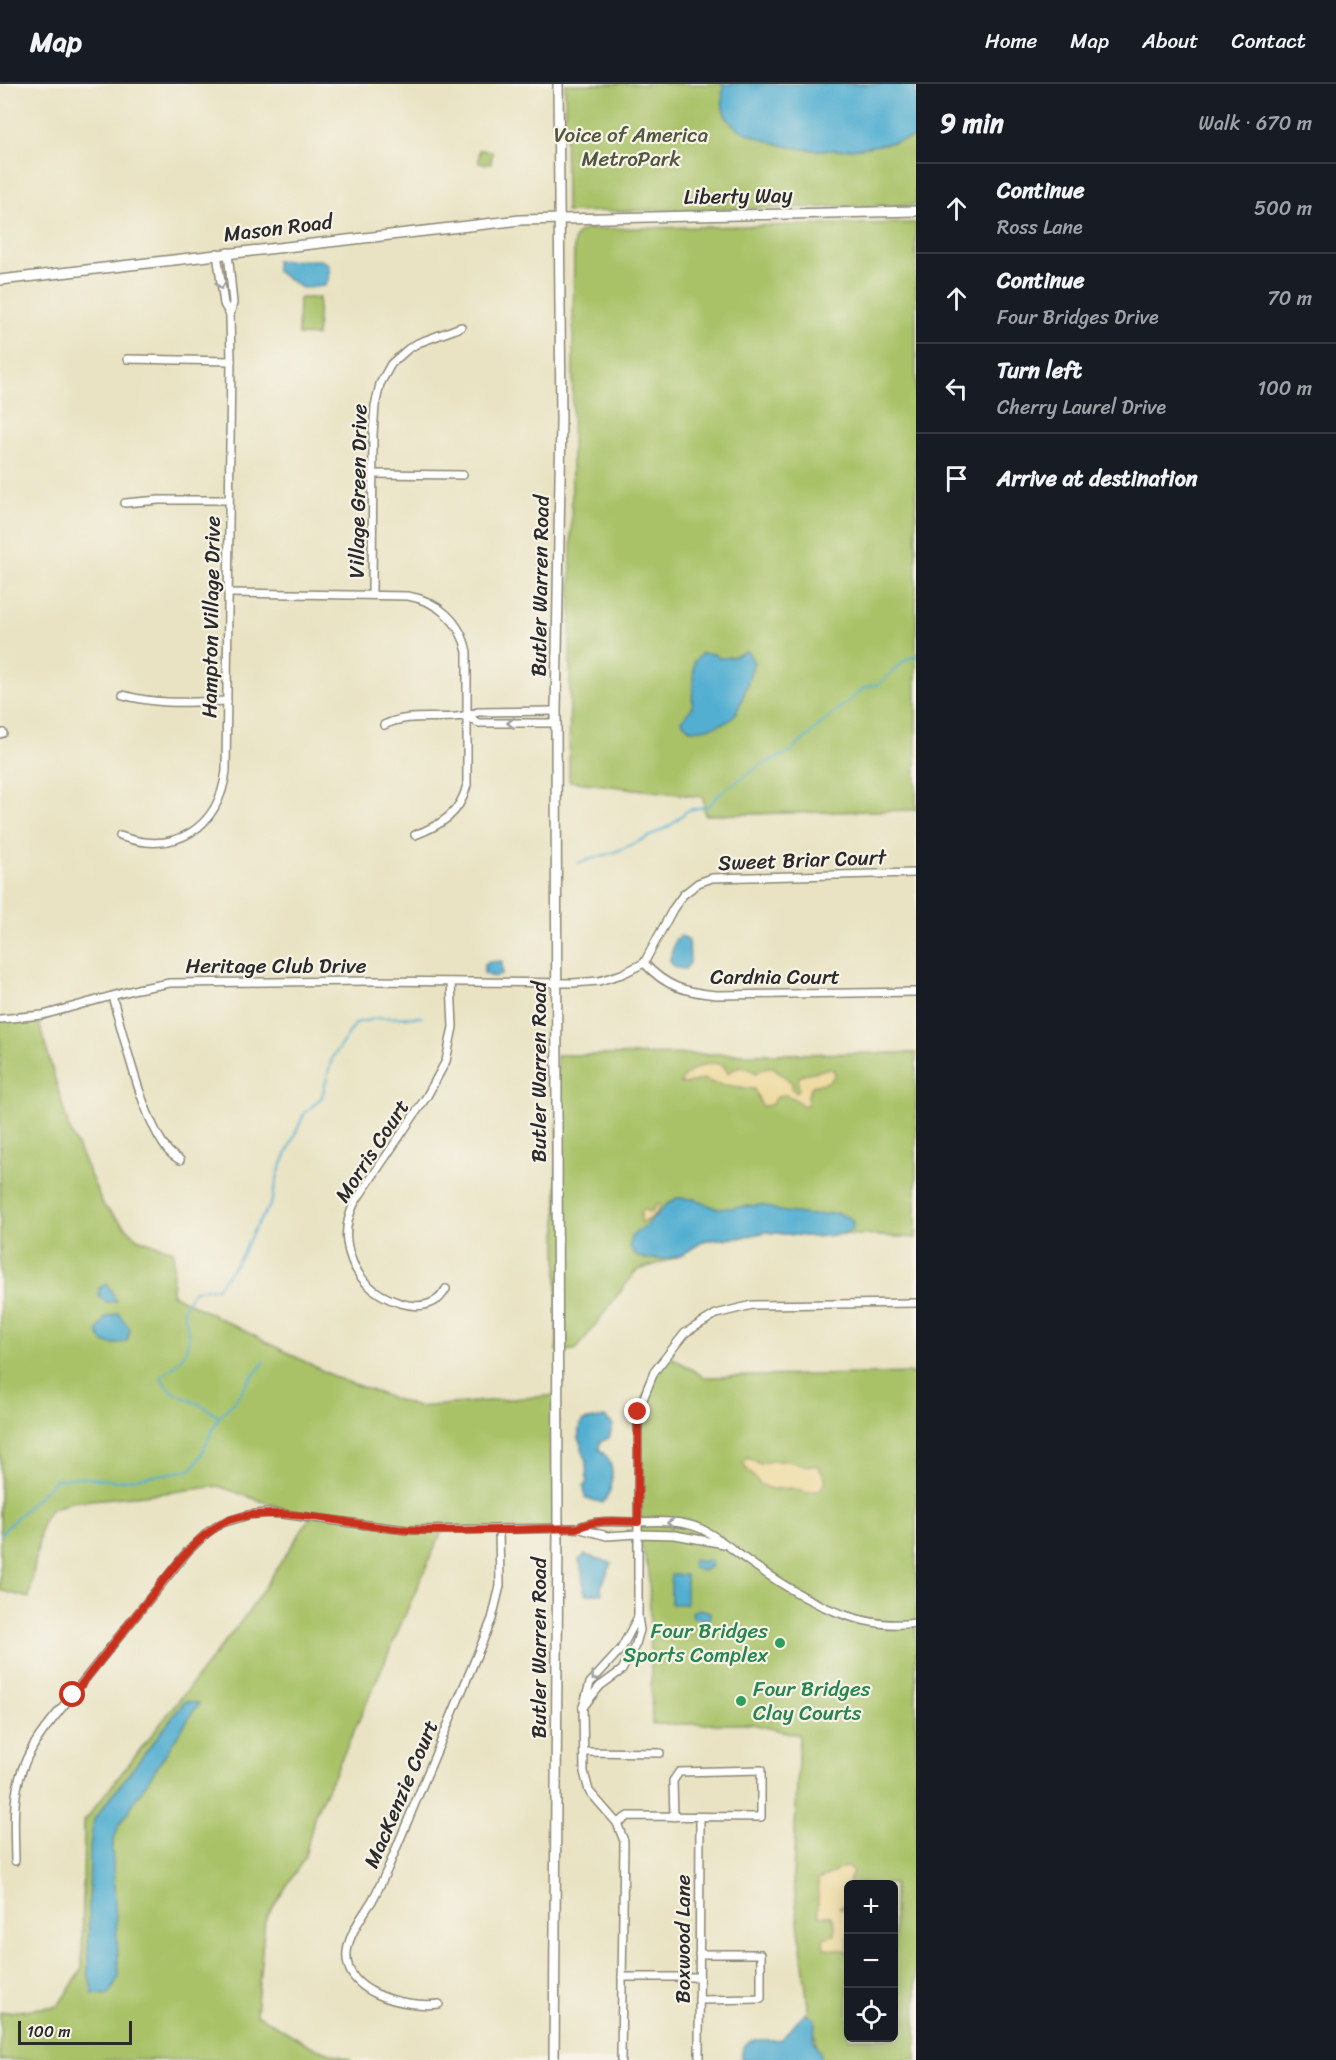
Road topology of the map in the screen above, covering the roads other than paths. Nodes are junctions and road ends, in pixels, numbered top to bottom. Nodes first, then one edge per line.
1 (558, 84) edge
2 (916, 211) edge
3 (560, 218) junction
4 (228, 252) junction
5 (217, 254) junction
6 (0, 280) edge
7 (230, 315) junction
8 (461, 327) dead end
9 (127, 359) dead end
10 (231, 361) junction
11 (373, 474) junction
12 (463, 475) dead end
13 (229, 501) junction
14 (125, 503) dead end
15 (228, 593) junction
16 (372, 594) junction
17 (123, 695) dead end
18 (227, 701) junction
19 (556, 711) junction
20 (468, 716) junction
21 (556, 723) junction
22 (384, 724) dead end
23 (415, 834) dead end
24 (120, 836) dead end
25 (916, 873) edge
26 (644, 963) junction
27 (451, 982) junction
28 (556, 983) junction
29 (916, 992) edge
30 (112, 996) junction
31 (0, 1019) edge
32 (180, 1160) dead end
33 (446, 1289) dead end
34 (916, 1303) edge
35 (638, 1522) junction
36 (577, 1528) junction
37 (558, 1529) junction
38 (499, 1530) junction
39 (638, 1534) junction
40 (724, 1544) junction
41 (638, 1617) junction
42 (915, 1624) edge
43 (583, 1707) junction
44 (584, 1752) junction
45 (660, 1753) dead end
46 (674, 1817) junction
47 (700, 1817) junction
48 (617, 1823) junction
49 (15, 1861) dead end
50 (699, 1954) junction
51 (622, 1977) junction
52 (699, 1977) junction
53 (699, 2000) junction
54 (439, 2004) dead end
55 (554, 2060) edge
56 (621, 2060) edge
57 (699, 2060) edge

1 - 3 main road, Butler Warren Road
2 - 3 main road, Liberty Way
3 - 4 main road, Mason Road
3 - 19 main road, Butler Warren Road
4 - 5 main road, Mason Road
4 - 7 street, Hampton Village Drive
5 - 6 main road, Mason Road
5 -> 7 street, Hampton Village Drive
7 - 10 street, Hampton Village Drive
8 - 11 street, Village Green Drive
9 - 10 street
10 - 13 street, Hampton Village Drive
11 - 12 street
11 - 16 street, Village Green Drive
13 - 14 street
13 - 15 street, Hampton Village Drive
15 - 16 street
15 - 18 street, Hampton Village Drive
16 - 20 street
17 - 18 street
18 - 24 street, Hampton Village Drive
19 - 20 street
19 - 21 main road, Butler Warren Road
21 -> 20 street
20 - 22 street
20 - 23 street
21 - 28 main road, Butler Warren Road
25 - 26 street, Sweet Briar Court
26 - 28 street
26 - 29 street, Cardnia Court
27 - 28 street, Heritage Club Drive
27 - 30 street, Heritage Club Drive
27 - 33 street, Morris Court
28 - 37 main road, Butler Warren Road
30 - 31 street, Heritage Club Drive
30 - 32 street
34 - 35 street
35 - 36 street
35 - 39 street
40 -> 35 street
36 - 37 street
36 - 39 street
37 - 38 street
37 - 55 main road, Butler Warren Road
38 - 49 street
38 - 54 street, MacKenzie Court
39 - 40 street
39 - 41 street
40 - 42 street
41 -> 43 street
41 - 43 street
43 - 44 street
44 - 45 street
44 - 48 street
46 - 47 street
46 - 47 street
46 - 48 street
47 - 50 street, Boxwood Lane
48 - 51 street
50 - 52 street, Boxwood Lane
50 - 53 street
51 - 52 street
51 - 56 street
52 - 53 street, Boxwood Lane
53 - 57 street, Boxwood Lane

